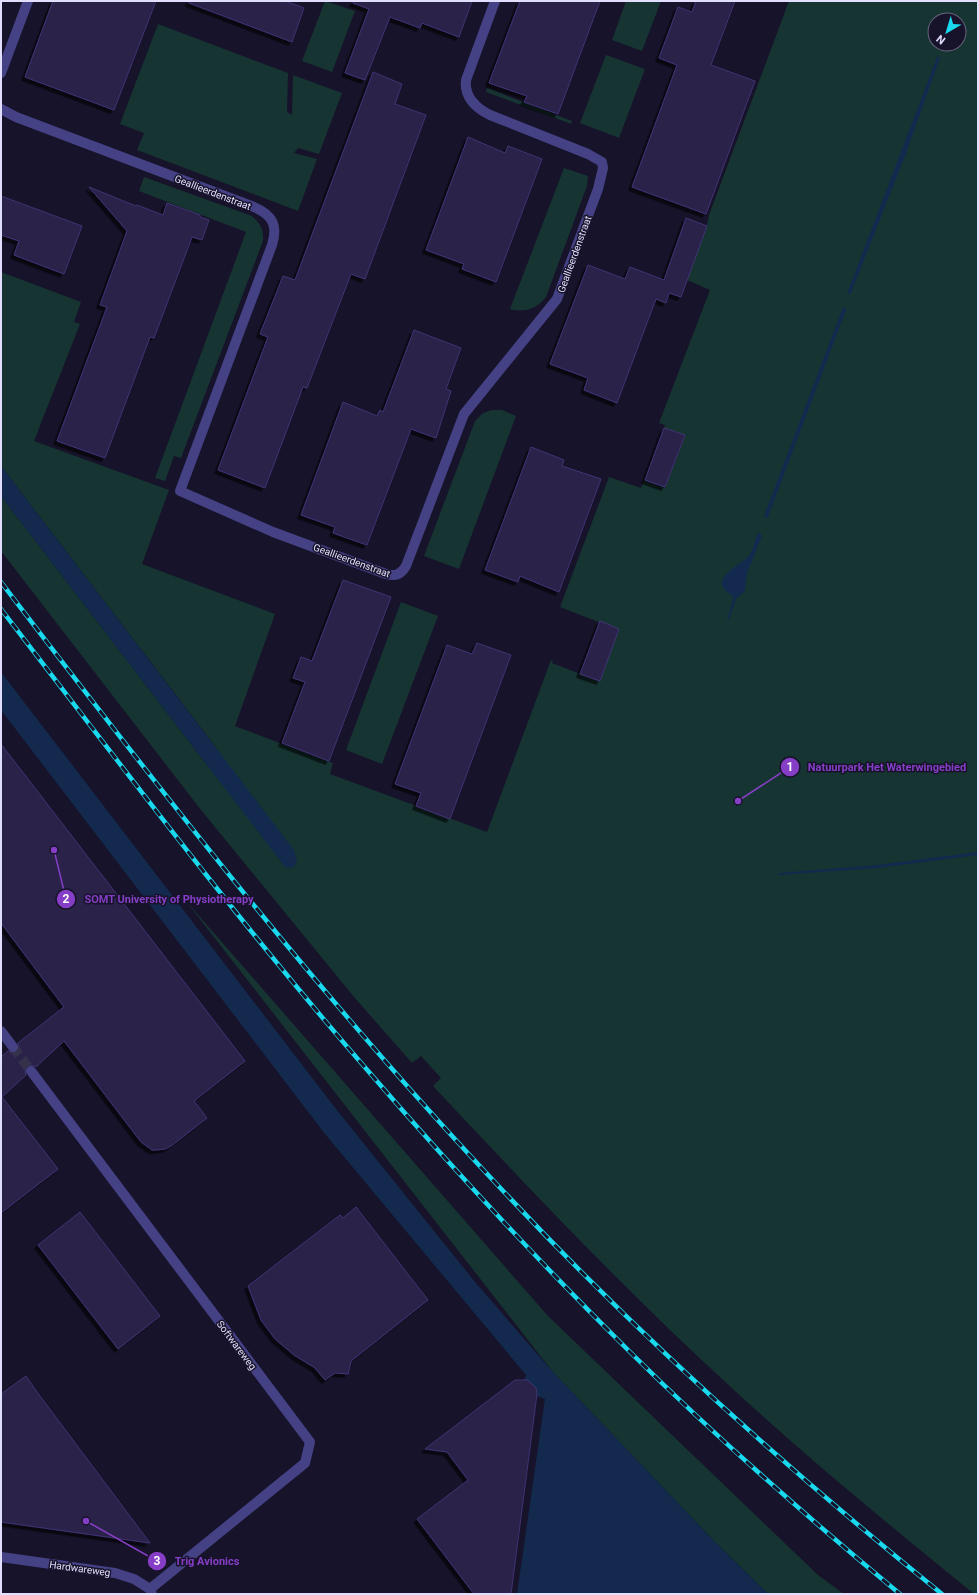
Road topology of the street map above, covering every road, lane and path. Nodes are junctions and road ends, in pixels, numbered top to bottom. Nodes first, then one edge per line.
1 (28, 1) edge
2 (495, 1) edge
3 (1, 73) edge
4 (1, 109) edge
5 (1, 1032) edge
6 (13, 1047) tunnel mouth
7 (31, 1071) tunnel mouth
8 (1, 1557) edge
9 (151, 1592) edge

1 - 3 street
2 - 4 street, Geallieerdenstraat
5 - 6 street
7 - 9 street, Softwareweg
8 - 9 street, Hardwareweg

